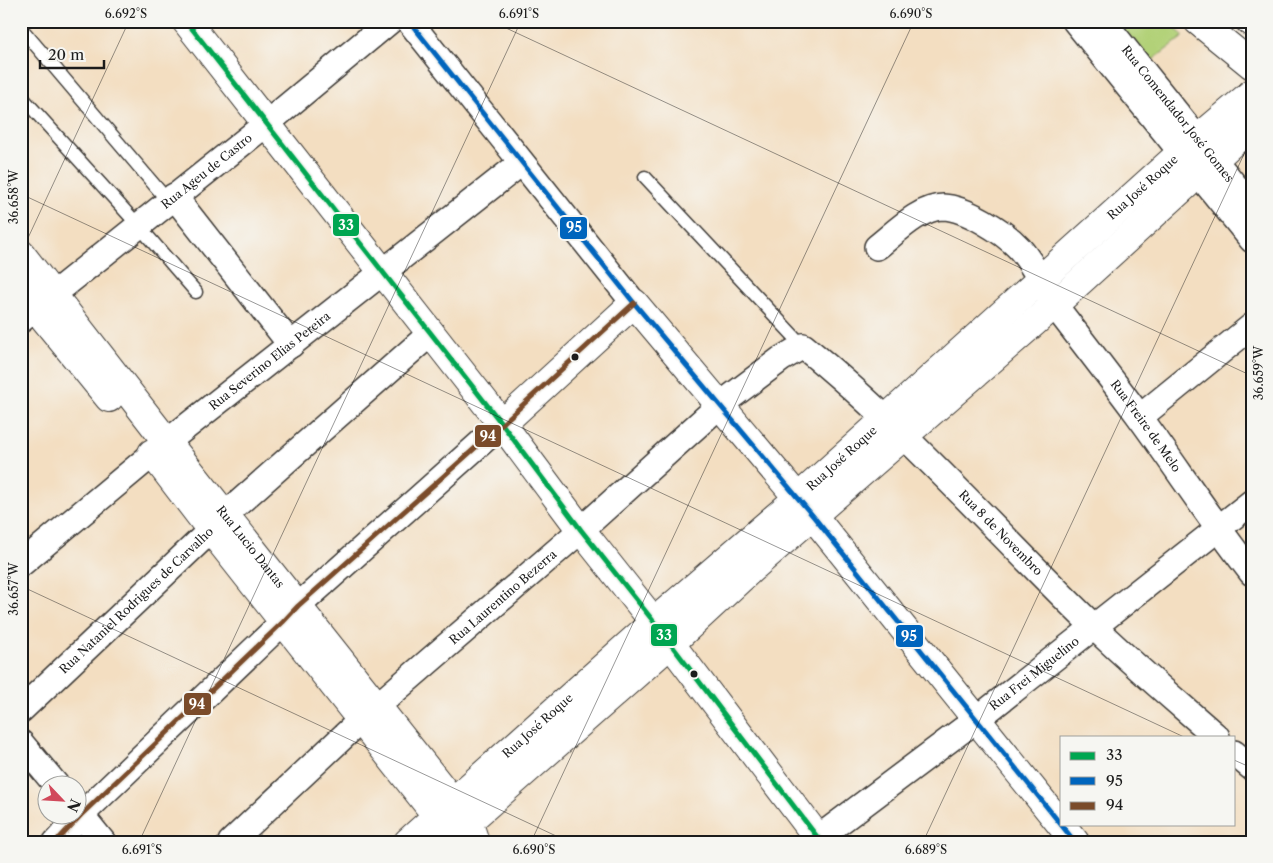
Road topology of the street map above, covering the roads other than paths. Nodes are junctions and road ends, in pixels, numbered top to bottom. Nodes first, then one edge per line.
1 (186, 21) edge
2 (390, 21) edge
3 (409, 21) edge
4 (1075, 21) edge
5 (1103, 21) edge
6 (1198, 21) edge
7 (1248, 21) edge
8 (1252, 24) edge
9 (21, 28) edge
10 (1252, 65) edge
11 (1252, 94) edge
12 (21, 96) edge
13 (266, 124) junction
14 (1252, 125) edge
15 (1198, 156) junction
16 (521, 163) junction
17 (646, 177) dead end
18 (171, 199) junction
19 (1252, 207) edge
20 (138, 225) junction
21 (1252, 240) edge
22 (877, 247) dead end
23 (21, 254) edge
24 (383, 272) junction
25 (1041, 278) junction
26 (196, 292) dead end
27 (33, 303) edge
28 (634, 303) junction
29 (1054, 304) junction
30 (1252, 326) edge
31 (431, 333) junction
32 (291, 345) junction
33 (803, 346) junction
34 (720, 405) junction
35 (1140, 417) junction
36 (502, 424) junction
37 (895, 428) junction
38 (161, 448) junction
39 (1252, 502) edge
40 (805, 507) junction
41 (218, 522) junction
42 (1217, 528) junction
43 (581, 530) junction
44 (21, 564) edge
45 (1252, 572) edge
46 (291, 614) junction
47 (654, 622) junction
48 (1093, 626) junction
49 (670, 644) junction
50 (21, 710) edge
51 (370, 712) junction
52 (977, 719) junction
53 (1216, 736) edge
54 (540, 740) junction
55 (21, 743) edge
56 (1236, 755) edge
57 (1252, 768) edge
58 (49, 776) edge
59 (88, 805) edge
60 (1060, 823) edge
61 (88, 824) edge
62 (69, 826) edge
63 (1062, 826) edge
64 (456, 828) edge
65 (817, 840) edge
66 (56, 842) edge
67 (103, 842) edge
68 (231, 842) edge
69 (408, 842) edge
70 (1075, 842) edge

1 - 13 street
2 - 13 street, Rua Ageu de Castro
3 - 16 street
4 - 15 street, Rua Comendador José Gomes
5 - 15 street, Rua Comendador José Gomes
6 - 10 street
7 - 8 street
9 - 18 lane
11 - 15 street, Rua José Roque
12 - 20 lane
13 - 18 street, Rua Ageu de Castro
13 - 24 street
14 - 15 street, Rua José Roque
15 - 19 street, Rua Comendador José Gomes
15 - 21 street, Rua Comendador José Gomes
15 - 25 street, Rua José Roque
15 - 29 street, Rua José Roque
16 - 24 street, Rua Severino Elias Pereira
16 - 28 street
17 - 33 lane
18 - 20 street, Rua Ageu de Castro
18 - 32 street
20 - 26 lane
20 - 27 street, Rua Ageu de Castro
22 - 25 street, Rua Freire de Melo
23 - 27 street, Rua Lucio Dantas
24 - 31 street
24 - 32 street, Rua Severino Elias Pereira
25 - 29 street, Rua Freire de Melo
25 - 37 street, Rua José Roque
27 - 38 street, Rua Lucio Dantas
28 - 34 street
28 - 36 street
29 - 35 street, Rua Freire de Melo
29 - 37 street, Rua José Roque
30 - 35 street
31 - 36 street
31 - 41 street, Rua Nataniel Rodrigues de Carvalho
32 - 38 street, Rua Severino Elias Pereira
33 - 34 street, Rua Laurentino Bezerra
33 - 37 street, Rua 8 de Novembro
34 - 40 street
34 - 43 street, Rua Laurentino Bezerra
35 - 42 street, Rua Freire de Melo
36 - 43 street
36 - 46 street
37 - 40 street, Rua José Roque
37 - 48 street, Rua 8 de Novembro
38 - 41 street, Rua Lucio Dantas
38 - 44 street, Rua Severino Elias Pereira
39 - 42 street, Rua Frei Miguelino
40 - 47 street, Rua José Roque
40 - 49 street, Rua José Roque
40 - 52 street
41 - 46 street, Rua Lucio Dantas
41 - 50 street, Rua Nataniel Rodrigues de Carvalho
42 - 45 street, Rua Freire de Melo
42 - 48 street, Rua Frei Miguelino
43 - 47 street
43 - 51 street, Rua Laurentino Bezerra
46 - 51 street, Rua Lucio Dantas
46 - 59 street
47 - 49 street
47 - 54 street, Rua José Roque
48 - 52 street, Rua Frei Miguelino
48 - 53 street, Rua 8 de Novembro
49 - 54 street, Rua José Roque
49 - 65 street
51 - 64 street, Rua Lucio Dantas
51 - 68 street, Rua Laurentino Bezerra
52 - 60 street
52 - 65 street, Rua Frei Miguelino
54 - 64 street, Rua José Roque
55 - 58 street
56 - 57 street
61 - 67 street
62 - 66 street
63 - 70 street
64 - 69 street, Rua José Roque

